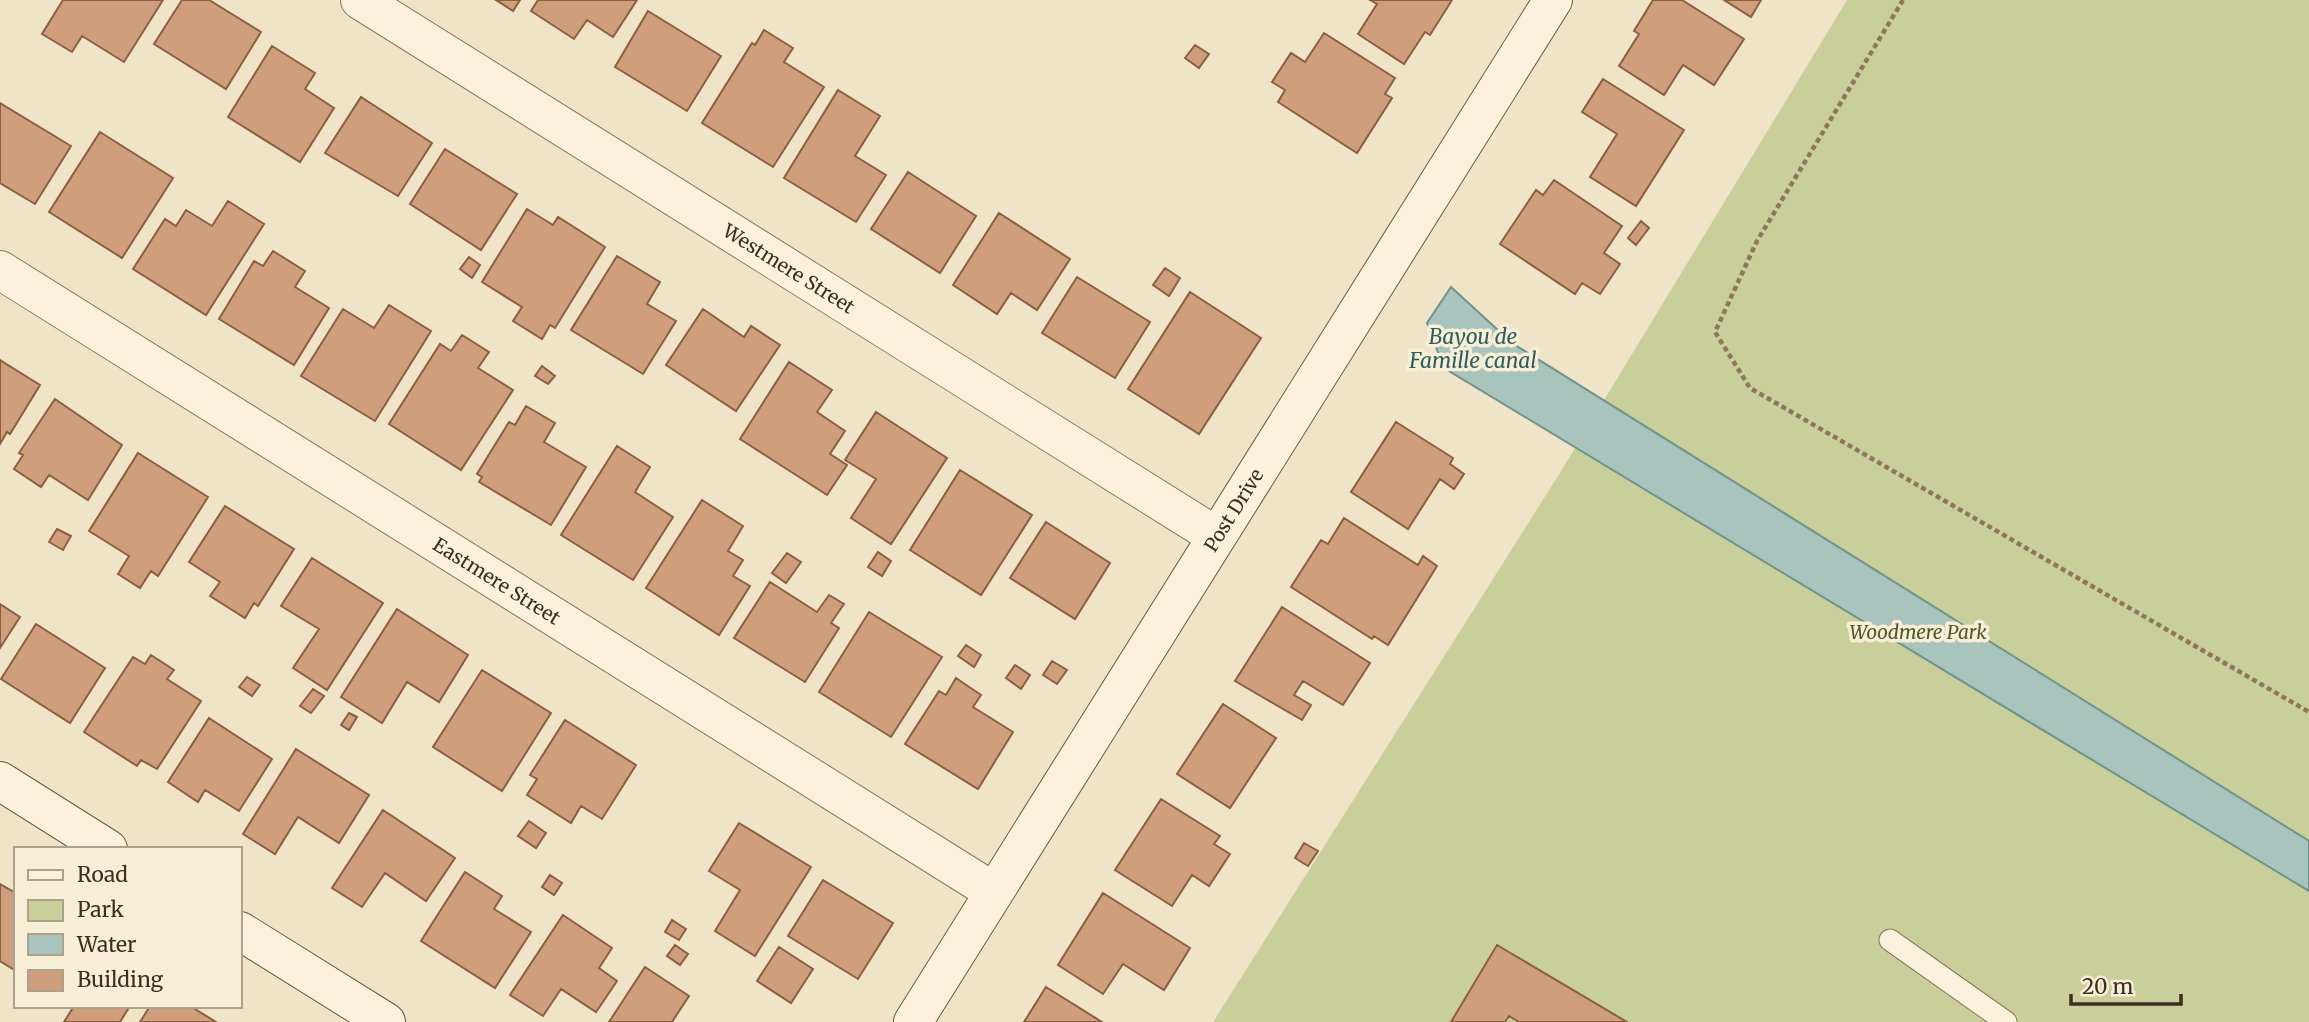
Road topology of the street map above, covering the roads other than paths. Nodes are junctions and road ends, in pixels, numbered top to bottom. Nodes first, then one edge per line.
1 (360, 0) edge
2 (1553, 0) edge
3 (0, 270) edge
4 (1216, 536) junction
5 (0, 781) edge
6 (105, 847) edge
7 (994, 892) junction
8 (242, 932) edge
9 (1890, 940) dead end
10 (386, 1022) edge
11 (913, 1022) edge
12 (2006, 1022) edge

1 - 4 street, Westmere Street
2 - 4 street, Post Drive
3 - 7 street, Eastmere Street
4 - 7 street, Post Drive
5 - 6 street
7 - 11 street, Post Drive
8 - 10 street
9 - 12 lane

